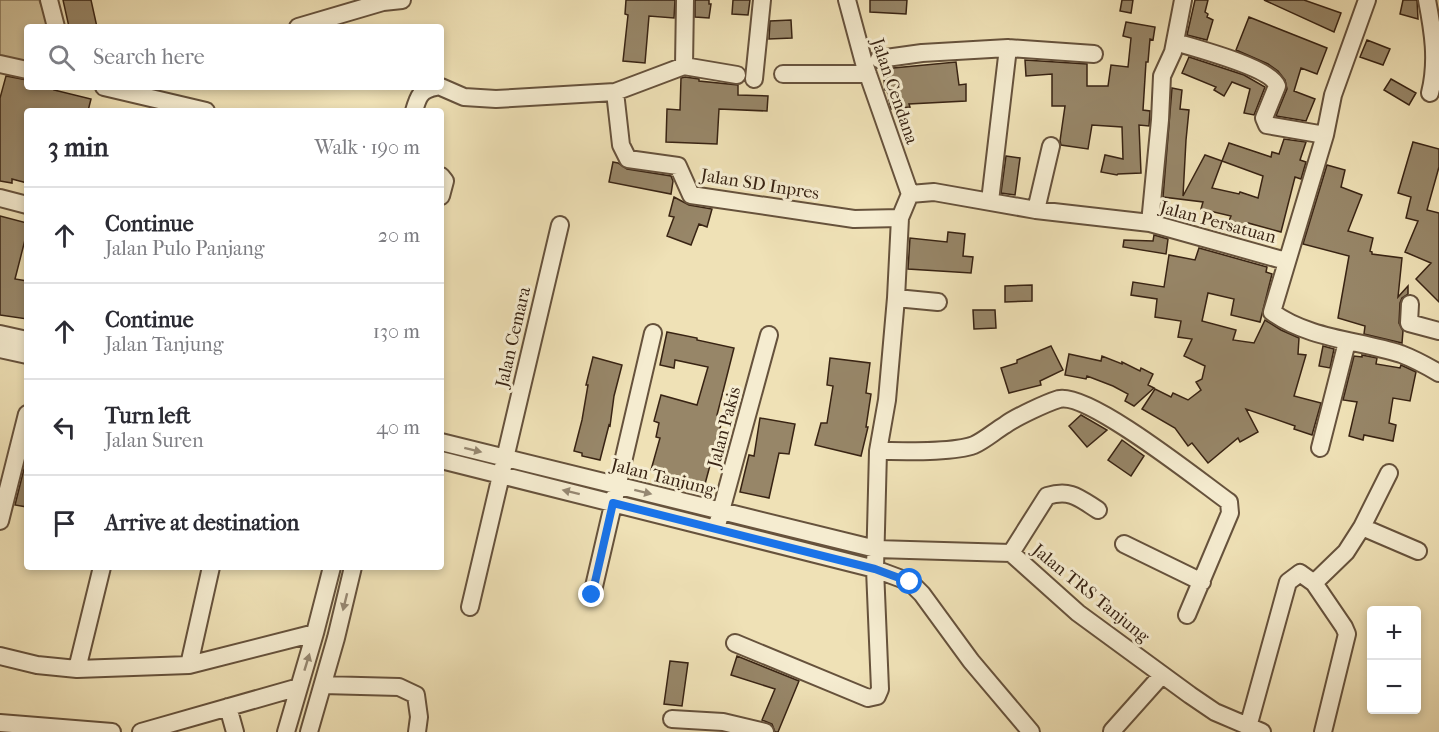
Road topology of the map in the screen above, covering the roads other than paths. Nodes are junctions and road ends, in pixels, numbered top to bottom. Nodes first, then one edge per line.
1 (49, 0) edge
2 (402, 0) edge
3 (685, 0) edge
4 (762, 0) edge
5 (847, 0) edge
6 (1183, 0) edge
7 (1367, 0) edge
8 (1427, 0) edge
9 (55, 24) edge
10 (308, 24) edge
11 (1175, 42) junction
12 (1008, 48) junction
13 (1094, 54) dead end
14 (879, 59) dead end
15 (0, 64) edge
16 (684, 66) junction
17 (24, 69) edge
18 (783, 74) dead end
19 (868, 74) junction
20 (737, 75) dead end
21 (754, 79) dead end
22 (444, 88) edge
23 (117, 90) edge
24 (425, 90) edge
25 (615, 92) junction
26 (1430, 93) dead end
27 (193, 108) edge
28 (415, 108) edge
29 (1325, 135) junction
30 (1051, 146) dead end
31 (910, 194) junction
32 (0, 198) edge
33 (990, 201) junction
34 (24, 203) edge
35 (1036, 210) junction
36 (900, 218) junction
37 (1150, 223) junction
38 (560, 225) dead end
39 (1286, 261) junction
40 (896, 298) junction
41 (938, 302) dead end
42 (1410, 304) dead end
43 (1439, 331) edge
44 (653, 333) dead end
45 (0, 334) edge
46 (769, 335) dead end
47 (24, 339) edge
48 (1347, 342) junction
49 (0, 349) edge
50 (24, 354) edge
51 (1439, 372) edge
52 (24, 426) edge
53 (444, 443) edge
54 (1320, 448) dead end
55 (878, 452) junction
56 (444, 460) edge
57 (503, 466) junction
58 (1389, 473) dead end
59 (617, 486) junction
60 (613, 503) junction
61 (1098, 510) dead end
62 (721, 511) junction
63 (0, 521) edge
64 (1362, 526) junction
65 (716, 529) junction
66 (1124, 544) dead end
67 (876, 549) junction
68 (1418, 551) dead end
69 (1011, 553) junction
70 (875, 569) junction
71 (101, 570) edge
72 (211, 570) edge
73 (331, 570) edge
74 (352, 570) edge
75 (1202, 582) junction
76 (1314, 583) junction
77 (592, 595) dead end
78 (470, 607) dead end
79 (1187, 615) dead end
80 (315, 633) junction
81 (735, 643) dead end
82 (0, 656) edge
83 (189, 664) junction
84 (77, 669) junction
85 (1162, 675) junction
86 (323, 685) junction
87 (299, 687) junction
88 (228, 707) junction
89 (672, 719) dead end
90 (0, 723) edge
91 (48, 729) edge
92 (1255, 730) edge
93 (1112, 731) edge
94 (112, 732) edge
95 (141, 732) edge
96 (235, 732) edge
97 (286, 732) edge
98 (309, 732) edge
99 (417, 732) edge
100 (765, 732) edge
101 (1030, 732) edge
102 (1323, 732) edge

1 - 9 street
2 - 10 street
3 - 16 street
4 - 21 street
5 - 19 street, Jalan Cendana
6 - 11 street
7 - 29 street
8 - 26 street
11 - 29 street
11 - 37 street
12 - 13 street
12 - 14 street
12 - 33 street
15 - 17 street
16 - 20 street
16 - 25 street
18 - 19 street
19 - 31 street, Jalan Cendana
22 - 25 street
23 - 27 street
24 - 28 street
25 - 36 street, Jalan SD Inpres
29 - 39 street
30 - 35 street
31 - 33 street, Jalan Persatuan
31 - 36 street
32 - 34 street
33 - 35 street, Jalan Persatuan
35 - 37 street, Jalan Persatuan
36 - 40 street
37 - 39 street, Jalan Persatuan
38 - 57 street, Jalan Cemara
39 - 48 street, Jalan Persatuan
40 - 41 street
40 - 55 street
42 - 43 street
44 - 59 street
45 - 47 street
46 - 62 street, Jalan Pakis
48 - 51 street, Jalan Persatuan
48 - 54 street
49 - 50 street
52 - 63 street
53 -> 57 street, Jalan Tanjung
55 - 67 street
55 - 75 street
56 - 57 street, Jalan Tanjung
57 - 59 street, Jalan Tanjung
60 -> 57 street, Jalan Tanjung
57 - 78 street, Jalan Cemara
58 - 64 street
59 - 60 street
59 -> 62 street, Jalan Tanjung
60 - 65 street, Jalan Tanjung
60 - 77 street
61 - 69 street
62 - 65 street, Jalan Pakis
62 - 67 street, Jalan Tanjung
64 - 68 street
64 - 76 street
65 - 70 street, Jalan Tanjung
66 - 75 street
67 - 69 street, Jalan TRS Tanjung
67 - 70 street
69 - 85 street, Jalan TRS Tanjung
70 - 81 street
70 - 101 street, Jalan Tanjung
71 - 84 street
72 - 83 street
73 - 80 street
74 -> 86 street
75 - 79 street
76 - 92 street
76 - 102 street
80 - 83 street
87 -> 80 street
82 - 84 street
83 - 84 street
85 - 92 street, Jalan TRS Tanjung
85 - 93 street
86 - 98 street
86 - 99 street
87 - 88 street
87 - 97 street
88 - 95 street
88 - 96 street
89 - 100 street
90 - 91 street
91 - 94 street

